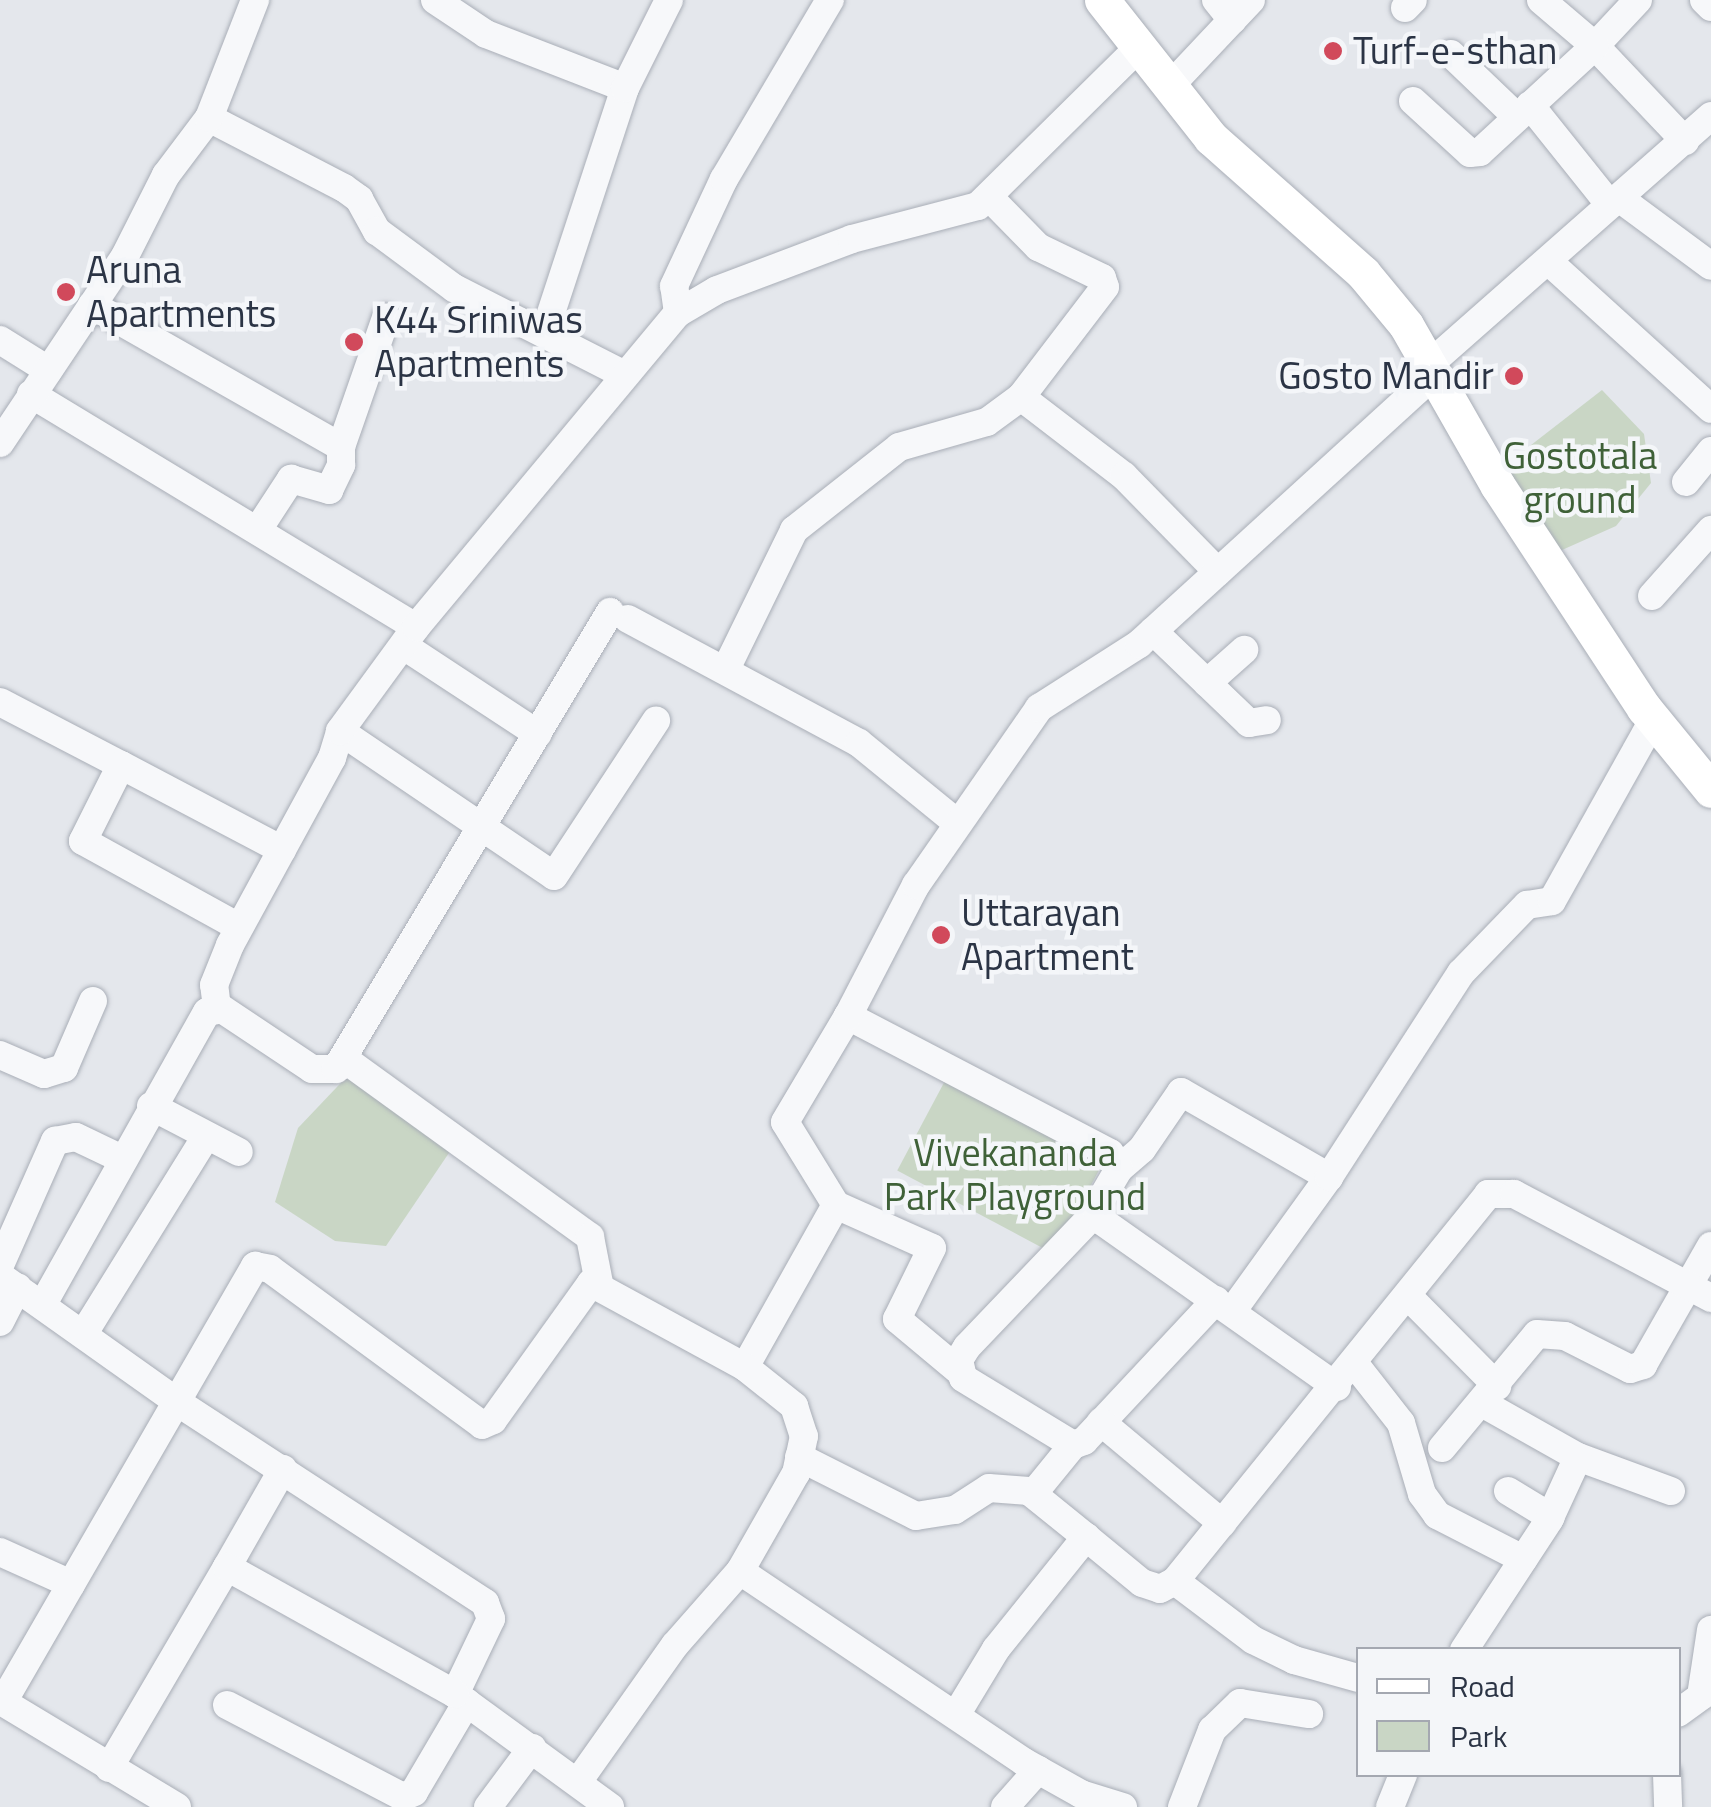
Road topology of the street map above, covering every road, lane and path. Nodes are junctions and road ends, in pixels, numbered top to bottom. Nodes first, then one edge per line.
1 (255, 0) edge
2 (435, 0) edge
3 (669, 0) edge
4 (830, 0) edge
5 (1102, 0) edge
6 (1542, 0) edge
7 (1638, 0) edge
8 (1704, 0) edge
9 (1233, 7) edge
10 (1711, 7) edge
11 (1595, 46) junction
12 (1138, 48) junction
13 (1452, 54) dead end
14 (1170, 86) junction
15 (626, 88) junction
16 (1413, 101) dead end
17 (1524, 111) junction
18 (1711, 116) edge
19 (209, 118) junction
20 (1685, 141) junction
21 (990, 198) junction
22 (1614, 201) junction
23 (1548, 261) junction
24 (1711, 266) edge
25 (92, 305) junction
26 (678, 313) junction
27 (386, 318) dead end
28 (545, 332) junction
29 (0, 340) edge
30 (1435, 367) junction
31 (48, 370) junction
32 (624, 374) junction
33 (31, 394) junction
34 (1020, 398) junction
35 (1711, 409) edge
36 (0, 444) edge
37 (341, 446) junction
38 (1711, 451) edge
39 (1686, 482) dead end
40 (259, 528) junction
41 (1711, 530) edge
42 (1218, 572) junction
43 (1652, 596) dead end
44 (1153, 631) junction
45 (410, 636) junction
46 (1244, 650) dead end
47 (726, 669) junction
48 (1207, 684) junction
49 (0, 702) edge
50 (1267, 720) dead end
51 (1653, 720) junction
52 (656, 721) dead end
53 (340, 732) junction
54 (538, 734) junction
55 (122, 765) junction
56 (1711, 790) edge
57 (956, 822) junction
58 (484, 827) junction
59 (282, 850) junction
60 (240, 927) junction
61 (93, 1001) dead end
62 (216, 1008) junction
63 (848, 1016) junction
64 (0, 1055) edge
65 (343, 1058) junction
66 (151, 1106) junction
67 (206, 1136) junction
68 (240, 1152) dead end
69 (120, 1158) junction
70 (1119, 1168) junction
71 (1329, 1176) junction
72 (836, 1205) junction
73 (1095, 1212) junction
74 (1711, 1246) edge
75 (0, 1265) edge
76 (9, 1282) edge
77 (599, 1284) junction
78 (1684, 1286) junction
79 (1408, 1296) junction
80 (1711, 1298) edge
81 (43, 1304) junction
82 (1224, 1305) junction
83 (0, 1322) edge
84 (84, 1333) junction
85 (1354, 1363) junction
86 (745, 1367) junction
87 (958, 1370) junction
88 (1336, 1388) junction
89 (1489, 1394) junction
90 (177, 1402) junction
91 (1102, 1422) junction
92 (1073, 1445) junction
93 (1442, 1448) dead end
94 (1578, 1457) junction
95 (799, 1458) junction
96 (283, 1469) junction
97 (1671, 1491) dead end
98 (1508, 1492) dead end
99 (1033, 1494) junction
100 (1551, 1517) junction
101 (1222, 1523) junction
102 (1086, 1537) junction
103 (0, 1552) edge
104 (1523, 1559) junction
105 (228, 1567) junction
106 (740, 1571) junction
107 (1175, 1581) junction
108 (71, 1584) junction
109 (1711, 1630) edge
110 (1466, 1647) edge
111 (1356, 1677) edge
112 (461, 1698) junction
113 (2, 1704) edge
114 (226, 1704) dead end
115 (1681, 1711) edge
116 (1309, 1714) dead end
117 (956, 1715) junction
118 (532, 1748) junction
119 (109, 1768) junction
120 (1038, 1770) junction
121 (1402, 1777) edge
122 (1667, 1777) edge
123 (580, 1779) junction
124 (177, 1807) edge
125 (488, 1807) edge
126 (610, 1807) edge
127 (1005, 1807) edge
128 (1123, 1807) edge
129 (1182, 1807) edge
130 (1390, 1807) edge
131 (1668, 1807) edge

1 - 19 street
2 - 15 street
3 - 15 street
4 - 26 street
5 - 12 main road
6 - 11 street
7 - 11 street
8 - 10 street
9 - 14 street
11 - 17 street
11 - 20 street
12 - 14 main road
12 - 21 street
13 - 17 street
14 - 30 main road
15 - 28 street
16 - 17 street
17 - 22 street
18 - 20 street
19 - 25 street
19 - 28 street
20 - 22 street
21 - 26 street
21 - 34 street
22 - 23 street
22 - 24 street
23 - 30 street
23 - 35 street
25 - 31 street
25 - 37 street
26 - 32 street
27 - 37 street
28 - 32 street
29 - 31 street
30 - 42 street
30 - 51 main road
31 - 33 street
32 - 45 street
33 - 36 street
33 - 40 street
34 - 42 street
34 - 47 street
37 - 40 street
38 - 39 street
40 - 45 street
41 - 43 street
42 - 44 street
44 - 48 street
44 - 57 street
45 - 53 street
45 - 54 street
46 - 48 street
47 - 54 street
47 - 57 street
48 - 50 street
49 - 55 street
51 - 56 main road
51 - 71 street
52 - 58 street
53 - 58 street
53 - 59 street
54 - 58 street
55 - 59 street
55 - 60 street
57 - 63 street
58 - 65 street
59 - 60 street
60 - 62 street
61 - 64 street
62 - 65 street
62 - 66 street
63 - 70 street
63 - 72 street
65 - 77 street
66 - 67 street
66 - 69 street
67 - 68 street
67 - 84 street
69 - 75 street
69 - 81 street
70 - 71 street
70 - 73 street
71 - 82 street
72 - 86 street
72 - 87 street
73 - 82 street
73 - 87 street
74 - 78 street
76 - 81 street
76 - 83 street
77 - 86 street
77 - 90 street
78 - 79 street
78 - 80 street
78 - 89 street
79 - 85 street
79 - 89 street
81 - 84 street
82 - 88 street
82 - 91 street
84 - 90 street
85 - 88 street
85 - 104 street
86 - 95 street
87 - 92 street
88 - 101 street
89 - 93 street
89 - 94 street
90 - 96 street
90 - 108 street
91 - 92 street
91 - 101 street
92 - 99 street
94 - 97 street
94 - 100 street
95 - 99 street
95 - 106 street
96 - 105 street
96 - 112 street
98 - 100 street
99 - 102 street
100 - 104 street
101 - 107 street
102 - 107 street
102 - 117 street
103 - 108 street
104 - 110 street
105 - 112 street
105 - 119 street
106 - 117 street
106 - 123 street
107 - 111 street
108 - 113 street
109 - 115 street
112 - 114 street
112 - 118 street
113 - 119 street
116 - 129 street
117 - 120 street
118 - 123 street
118 - 125 street
119 - 124 street
120 - 127 street
120 - 128 street
121 - 130 street
122 - 131 street
123 - 126 street

